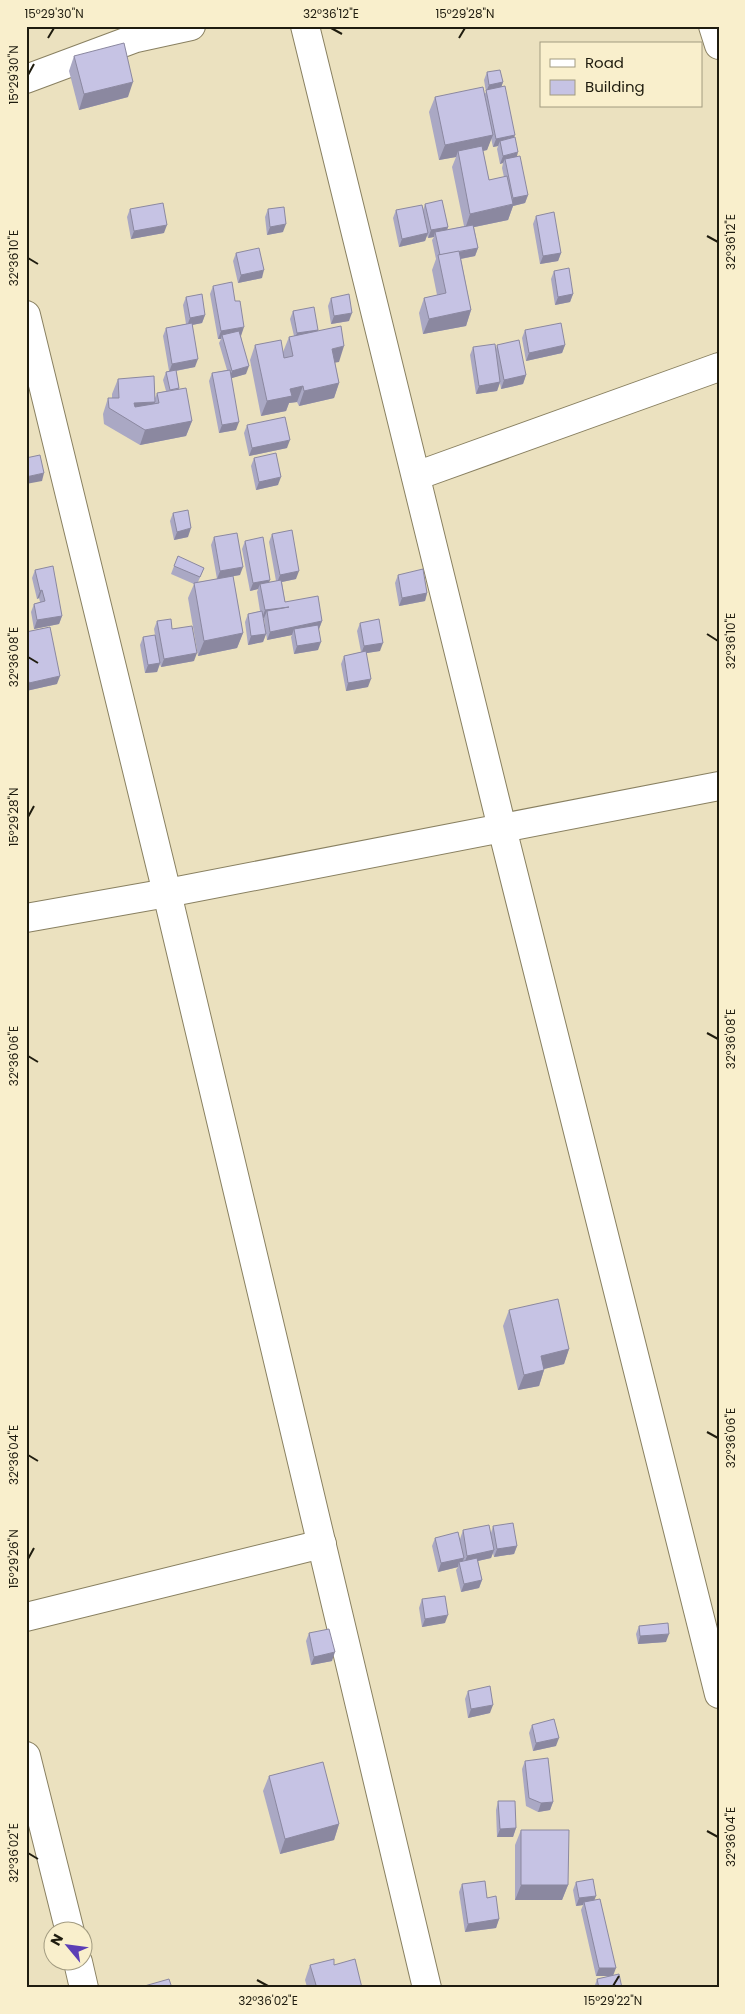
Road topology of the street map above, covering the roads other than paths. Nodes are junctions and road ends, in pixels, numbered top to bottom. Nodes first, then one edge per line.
1 (192, 26) edge
2 (305, 26) edge
3 (26, 79) edge
4 (26, 315) edge
5 (719, 367) edge
6 (416, 476) junction
7 (719, 786) edge
8 (502, 828) junction
9 (167, 893) junction
10 (26, 918) edge
11 (322, 1544) junction
12 (709, 1616) edge
13 (26, 1617) edge
14 (719, 1694) edge
15 (26, 1756) edge
16 (68, 1922) edge
17 (80, 1972) edge
18 (84, 1988) edge
19 (427, 1988) edge

1 - 3 street
2 - 6 street
4 - 9 street
5 - 6 street
6 - 8 street
7 - 8 street
8 - 9 street
8 - 12 street
9 - 10 street
9 - 11 street
11 - 13 street
11 - 19 street
12 - 14 street
15 - 16 street
17 - 18 street

